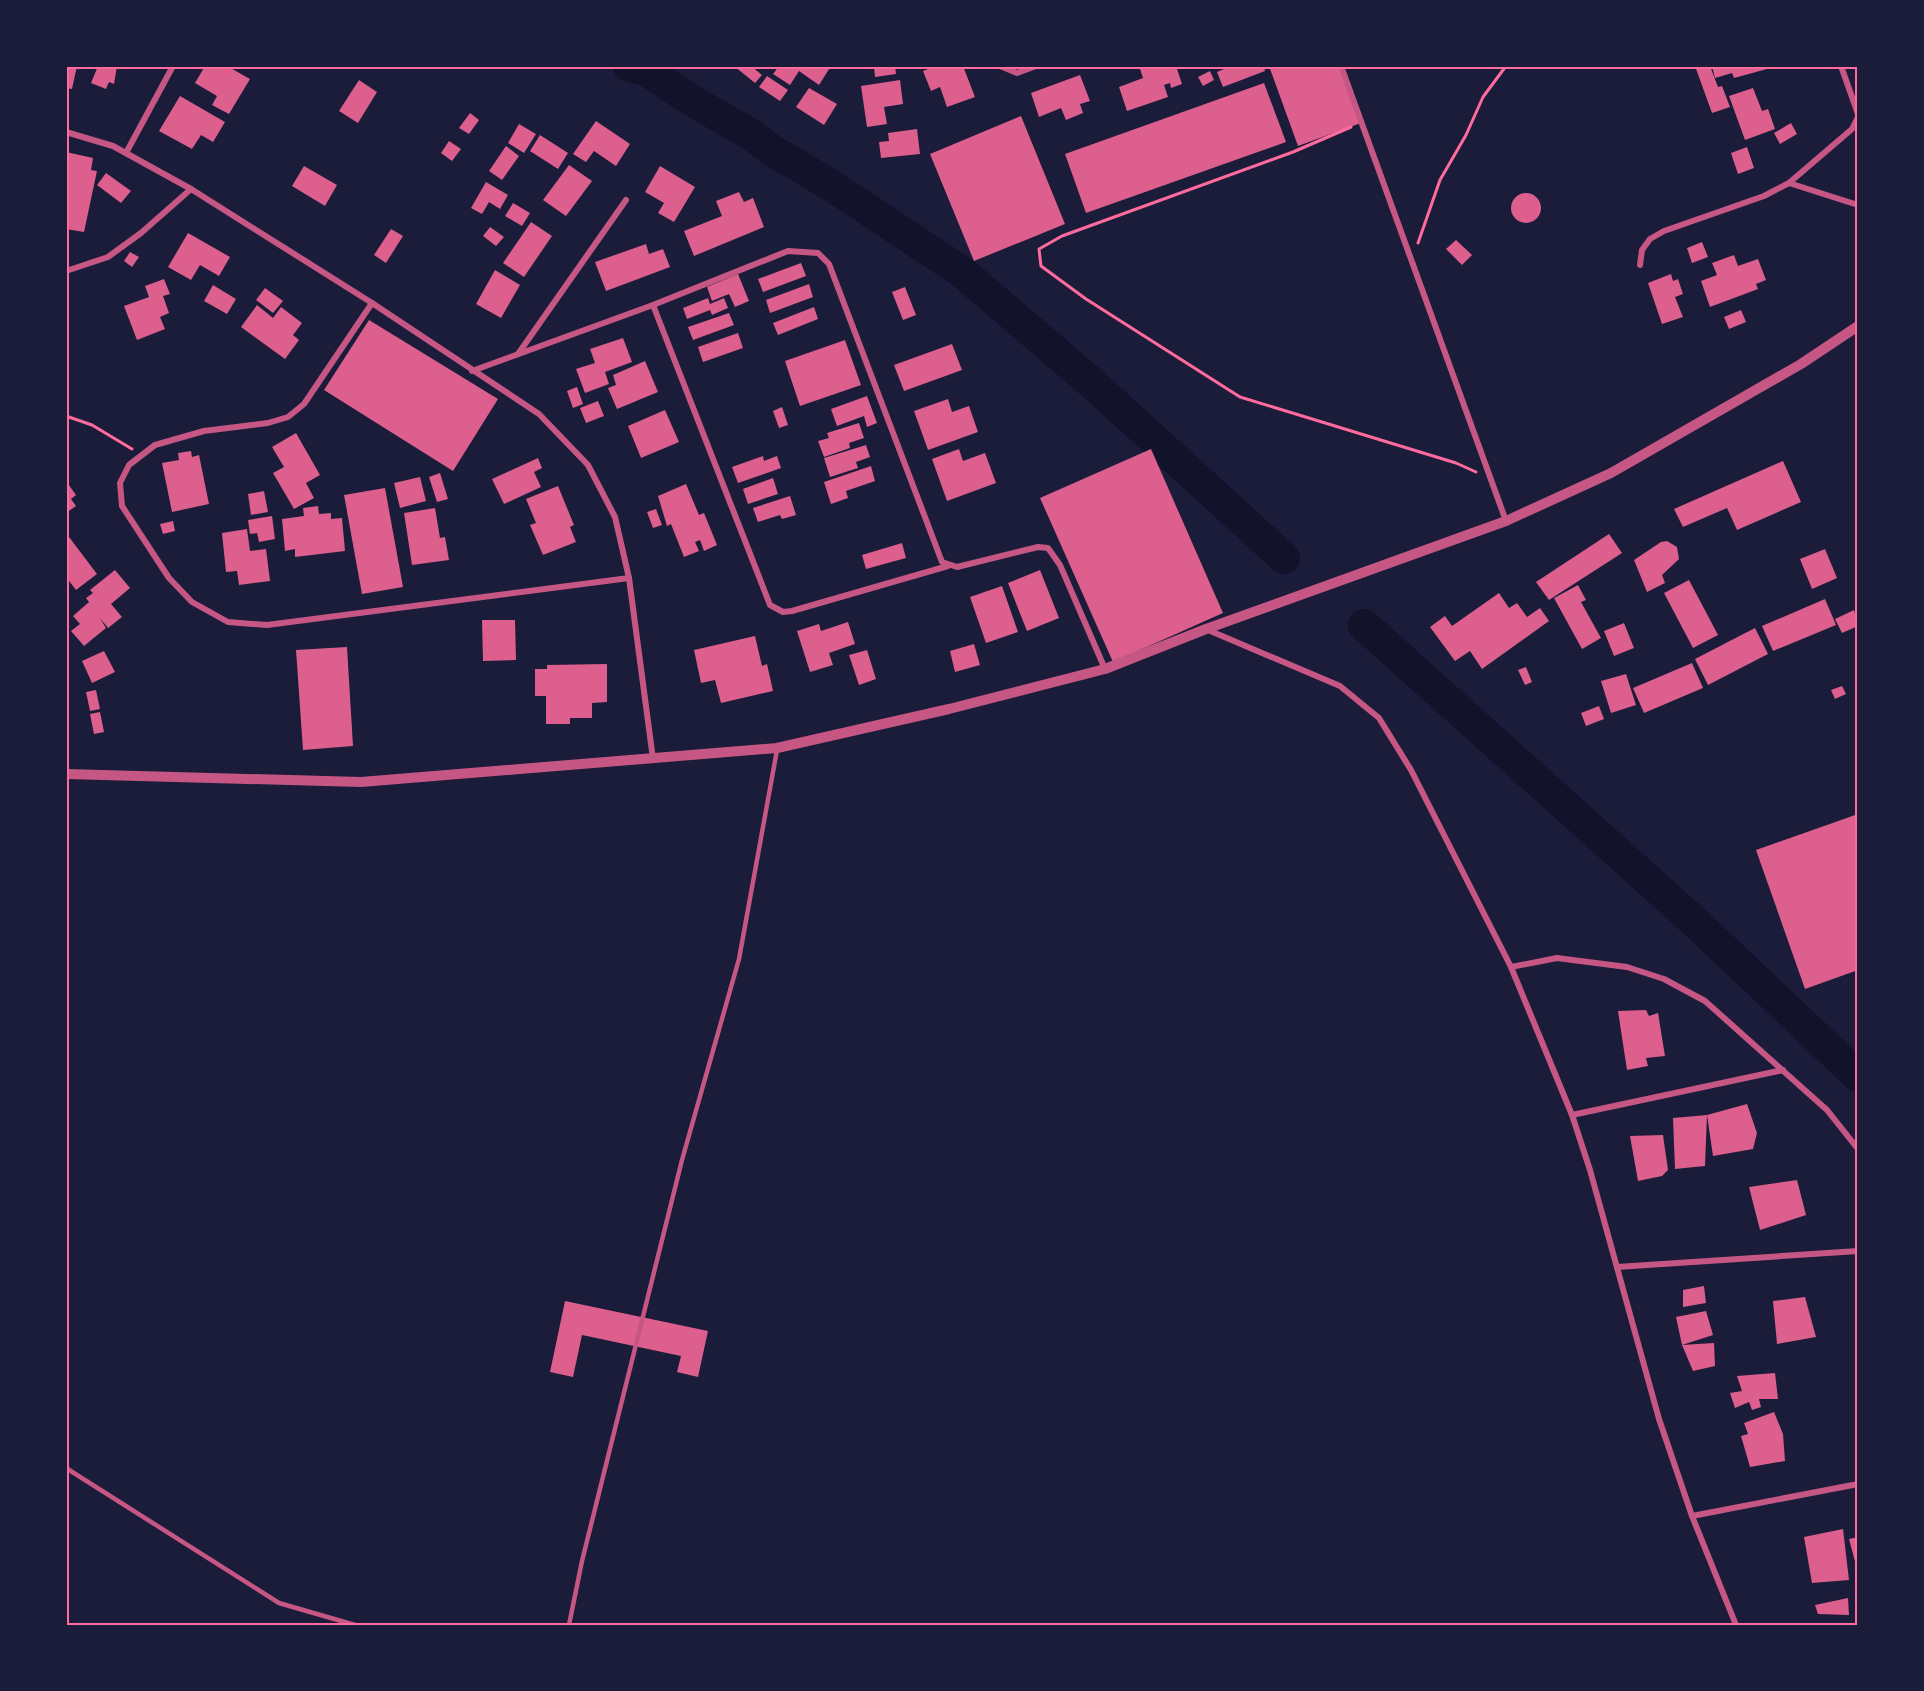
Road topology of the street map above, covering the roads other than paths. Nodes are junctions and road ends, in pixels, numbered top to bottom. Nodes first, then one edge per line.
1 (172, 66) edge
2 (1000, 66) edge
3 (1036, 66) edge
4 (1341, 66) edge
5 (1841, 66) edge
6 (1858, 116) edge
7 (66, 132) edge
8 (126, 153) junction
9 (1789, 183) junction
10 (190, 189) junction
11 (626, 200) dead end
12 (1858, 205) edge
13 (1640, 265) dead end
14 (66, 271) edge
15 (372, 303) junction
16 (653, 305) junction
17 (1858, 326) edge
18 (518, 354) junction
19 (472, 371) junction
20 (1506, 521) junction
21 (948, 566) junction
22 (629, 578) junction
23 (1206, 629) junction
24 (1105, 669) junction
25 (777, 748) junction
26 (653, 759) junction
27 (66, 774) edge
28 (1511, 967) junction
29 (1783, 1070) junction
30 (1572, 1115) junction
31 (1858, 1149) edge
32 (1858, 1251) edge
33 (1617, 1267) junction
34 (66, 1468) edge
35 (1858, 1484) edge
36 (1692, 1516) junction
37 (355, 1625) edge
38 (569, 1625) edge
39 (1736, 1625) edge

1 - 8 street
2 - 3 street
4 - 20 street
5 - 6 street
6 - 9 street
7 - 8 street
8 - 10 street
9 - 12 street
9 - 13 street
10 - 14 street
10 - 15 street
11 - 18 street
15 - 19 street
15 - 22 street
16 - 18 street
16 - 21 street
16 - 21 street
17 - 20 street
18 - 19 street
19 - 22 street
20 - 23 street
21 - 24 street
22 - 26 street
23 - 24 street
23 - 28 street
24 - 25 street
25 - 26 street
25 - 38 lane
26 - 27 street
28 - 29 street
28 - 30 street
29 - 30 street
29 - 31 street
30 - 33 street
32 - 33 street
33 - 36 street
34 - 37 lane
35 - 36 street
36 - 39 street

